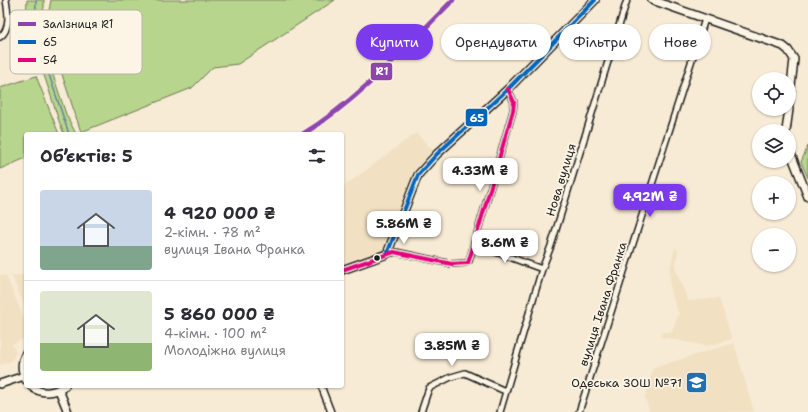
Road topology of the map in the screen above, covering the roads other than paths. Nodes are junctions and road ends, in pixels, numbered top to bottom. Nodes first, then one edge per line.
1 (6, 0) edge
2 (595, 0) edge
3 (627, 0) edge
4 (652, 0) edge
5 (705, 19) junction
6 (0, 37) edge
7 (793, 72) edge
8 (508, 89) junction
9 (796, 168) edge
10 (808, 197) edge
11 (474, 244) junction
12 (387, 254) junction
13 (344, 269) edge
14 (542, 269) junction
15 (24, 357) edge
16 (24, 374) edge
17 (24, 378) edge
18 (0, 384) edge
19 (35, 388) edge
20 (62, 388) edge
21 (322, 388) edge
22 (505, 391) junction
23 (68, 412) edge
24 (331, 412) edge
25 (421, 412) edge
26 (500, 412) edge
27 (579, 412) edge

1 - 6 street
2 - 8 street
3 - 14 street, Нова вулиця
4 - 5 street
5 - 7 street
5 - 27 street, вулиця Івана Франка
8 - 11 street
8 - 12 street
9 - 10 street
11 - 12 street
11 - 14 street
12 - 13 street
14 - 22 street, Нова вулиця
15 - 16 street
17 - 18 street
19 - 20 street
20 - 23 street
21 - 24 street
22 - 25 street
22 - 26 street, Нова вулиця

